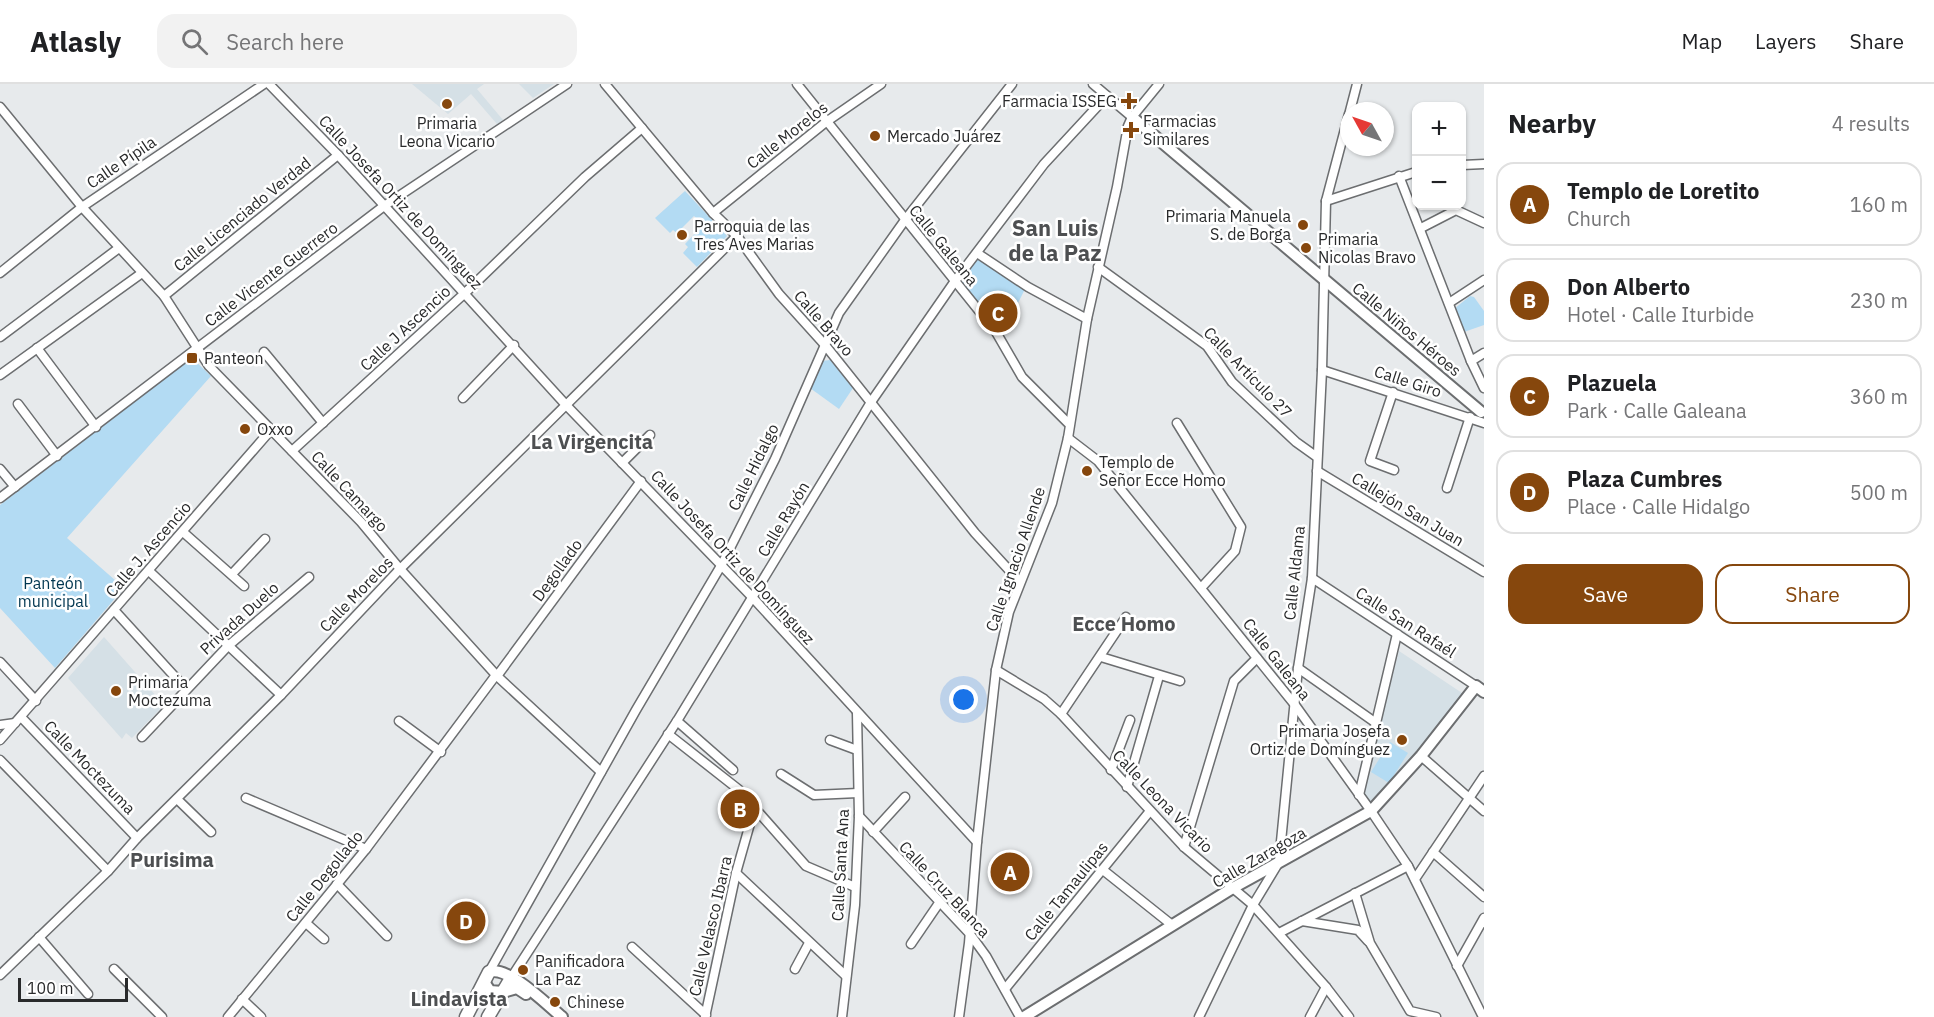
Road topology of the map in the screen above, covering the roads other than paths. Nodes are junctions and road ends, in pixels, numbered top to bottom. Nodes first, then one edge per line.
1 (264, 84) edge
2 (269, 84) edge
3 (567, 84) edge
4 (604, 84) edge
5 (797, 84) edge
6 (881, 84) edge
7 (1012, 84) edge
8 (1093, 84) edge
9 (1159, 84) edge
10 (1357, 84) edge
11 (1107, 96) junction
12 (1352, 102) edge
13 (0, 107) edge
14 (1132, 117) junction
15 (826, 122) junction
16 (642, 128) junction
17 (1340, 147) edge
18 (338, 155) junction
19 (1484, 164) edge
20 (1466, 165) edge
21 (1412, 173) edge
22 (1399, 176) junction
23 (1326, 201) junction
24 (384, 206) junction
25 (82, 207) junction
26 (713, 213) junction
27 (905, 220) junction
28 (1484, 223) edge
29 (1421, 228) junction
30 (737, 236) junction
31 (119, 248) junction
32 (977, 253) junction
33 (1098, 267) junction
34 (0, 273) edge
35 (142, 273) junction
36 (1324, 278) junction
37 (1484, 280) edge
38 (955, 281) junction
39 (465, 293) junction
40 (164, 296) junction
41 (1449, 303) junction
42 (1087, 319) junction
43 (0, 337) edge
44 (514, 345) junction
45 (825, 345) junction
46 (37, 348) junction
47 (196, 350) junction
48 (264, 352) dead end
49 (1484, 353) edge
50 (1471, 361) junction
51 (1322, 370) junction
52 (0, 375) edge
53 (1484, 388) edge
54 (1393, 392) junction
55 (463, 398) dead end
56 (871, 402) junction
57 (18, 404) dead end
58 (566, 405) junction
59 (1483, 416) edge
60 (1470, 417) junction
61 (323, 423) junction
62 (1068, 423) junction
63 (1176, 423) dead end
64 (96, 427) junction
65 (270, 431) junction
66 (650, 435) dead end
67 (1068, 438) junction
68 (292, 451) junction
69 (57, 456) junction
70 (1317, 457) junction
71 (622, 463) junction
72 (0, 469) edge
73 (1394, 470) dead end
74 (1317, 471) junction
75 (640, 481) junction
76 (15, 487) junction
77 (1447, 488) dead end
78 (0, 498) edge
79 (183, 532) junction
80 (265, 539) dead end
81 (722, 564) junction
82 (400, 569) junction
83 (148, 571) junction
84 (1484, 572) edge
85 (232, 574) junction
86 (309, 577) dead end
87 (1312, 578) junction
88 (1020, 582) junction
89 (244, 586) dead end
90 (1201, 588) junction
91 (753, 598) junction
92 (114, 610) junction
93 (1126, 617) dead end
94 (1397, 634) junction
95 (228, 646) junction
96 (1101, 657) junction
97 (1257, 658) junction
98 (0, 662) edge
99 (1298, 668) junction
100 (996, 670) junction
101 (496, 676) junction
102 (1159, 676) junction
103 (1180, 681) dead end
104 (186, 689) junction
105 (1480, 689) edge
106 (281, 695) junction
107 (36, 701) junction
108 (1295, 705) junction
109 (857, 713) junction
110 (1061, 714) junction
111 (18, 720) junction
112 (1130, 720) dead end
113 (399, 721) dead end
114 (677, 721) junction
115 (1376, 723) junction
116 (0, 725) edge
117 (668, 734) junction
118 (142, 737) dead end
119 (0, 740) edge
120 (830, 740) dead end
121 (856, 750) junction
122 (441, 752) junction
123 (1421, 756) junction
124 (0, 760) edge
125 (733, 770) dead end
126 (1111, 770) junction
127 (601, 772) junction
128 (781, 774) dead end
129 (1484, 776) edge
130 (1127, 787) junction
131 (858, 793) junction
132 (1359, 795) junction
133 (905, 797) dead end
134 (1469, 797) junction
135 (246, 798) dead end
136 (177, 799) junction
137 (755, 806) junction
138 (1150, 811) junction
139 (1371, 811) junction
140 (1484, 811) edge
141 (859, 816) junction
142 (873, 831) junction
143 (210, 832) dead end
144 (137, 838) junction
145 (977, 842) junction
146 (1184, 847) junction
147 (366, 849) junction
148 (1433, 852) junction
149 (1279, 862) junction
150 (1408, 866) junction
151 (1103, 870) junction
152 (108, 871) junction
153 (736, 873) junction
154 (1415, 879) junction
155 (337, 884) junction
156 (855, 887) junction
157 (1231, 889) junction
158 (1355, 893) junction
159 (1484, 897) edge
160 (939, 903) junction
161 (1254, 905) junction
162 (1484, 918) edge
163 (1302, 921) junction
164 (306, 923) junction
165 (1172, 925) junction
166 (1279, 933) junction
167 (970, 934) junction
168 (387, 936) dead end
169 (39, 937) junction
170 (324, 939) dead end
171 (809, 943) junction
172 (1370, 943) junction
173 (911, 944) dead end
174 (632, 947) dead end
175 (1457, 966) junction
176 (114, 969) dead end
177 (795, 969) dead end
178 (0, 975) edge
179 (846, 976) junction
180 (486, 977) junction
181 (511, 978) junction
182 (1326, 987) junction
183 (1005, 989) junction
184 (503, 992) junction
185 (88, 994) dead end
186 (242, 999) junction
187 (473, 1004) junction
188 (1409, 1014) edge
189 (489, 1015) edge
190 (706, 1016) edge
191 (162, 1017) edge
192 (228, 1017) edge
193 (261, 1017) edge
194 (466, 1017) edge
195 (554, 1017) edge
196 (562, 1017) edge
197 (842, 1017) edge
198 (959, 1017) edge
199 (1022, 1017) edge
200 (1199, 1017) edge
201 (1310, 1017) edge
202 (1349, 1017) edge
203 (1436, 1017) edge
204 (1483, 1017) edge

1 - 25 street, Calle Pípila
2 - 18 street, Calle Josefa Ortiz de Domínguez
3 - 24 street, Calle Vicente Guerrero
4 - 16 street, Calle Bravo
5 - 15 street, Calle Galeana
6 - 15 street, Calle Morelos
7 - 27 street, Calle Hidalgo
8 - 11 street, Calle Niños Héroes
9 - 14 street
10 - 12 street, Calle Aldama
11 - 14 street, Calle Niños Héroes
11 - 32 street, Calle Rayón
13 - 25 street, Calle Camargo
14 - 33 street, Calle Ignacio Allende
14 - 36 street, Calle Niños Héroes
15 - 26 street, Calle Morelos
15 - 27 street, Calle Galeana
16 - 26 street, Calle Bravo
16 - 39 street, Calle J Ascencio
17 - 23 street, Calle Aldama
18 - 24 street, Calle Josefa Ortiz de Domínguez
18 - 40 street, Calle Licenciado Verdad
19 - 20 street
21 - 22 street
22 - 23 street
22 - 29 street
23 - 36 street, Calle Aldama
24 - 39 street, Calle Josefa Ortiz de Domínguez
24 - 47 street, Calle Vicente Guerrero
25 - 31 street, Calle Camargo
25 - 34 street, Calle Pípila
26 - 30 street, Calle Bravo
27 - 38 street, Calle Galeana
27 - 45 street, Calle Hidalgo
28 - 29 street
29 - 41 street
30 - 45 street, Calle Bravo
30 - 58 street, Calle Morelos
31 - 35 street, Calle Camargo
31 - 43 street
32 - 38 street, Calle Rayón
32 - 42 street
33 - 42 street, Calle Ignacio Allende
33 - 70 street, Calle Artículo 27
35 - 40 street, Calle Camargo
35 - 46 street
36 - 51 street, Calle Aldama
36 - 59 street, Calle Niños Héroes
37 - 41 street
38 - 56 street, Calle Rayón
38 - 62 street, Calle Galeana
39 - 44 street, Calle Josefa Ortiz de Domínguez
39 - 61 street, Calle J Ascencio
40 - 47 street, Calle Camargo
41 - 50 street
42 - 62 street, Calle Ignacio Allende
44 - 55 street
44 - 58 street, Calle Josefa Ortiz de Domínguez
45 - 56 street, Calle Bravo
45 - 81 street, Calle Hidalgo
46 - 52 street
46 - 64 street
47 - 64 street, Calle Vicente Guerrero
47 - 65 street, Calle Camargo
48 - 61 street
49 - 50 street
50 - 53 street
51 - 54 street, Calle Giro
51 - 70 street, Calle Aldama
54 - 60 street, Calle Giro
54 - 73 street
56 - 88 street, Calle Bravo
56 - 91 street, Calle Rayón
57 - 69 street
58 - 71 street, Calle Josefa Ortiz de Domínguez
58 - 82 street, Calle Morelos
59 - 60 street, Calle Giro
60 - 77 street
61 - 68 street, Calle J Ascencio
62 - 67 street, Calle Ignacio Allende
63 - 90 street
64 - 69 street, Calle Vicente Guerrero
65 - 68 street, Calle Camargo
65 - 79 street, Calle J. Ascencio
66 - 71 street
67 - 88 street, Calle Ignacio Allende
67 - 90 street, Calle Galeana
68 - 82 street, Calle Camargo
69 - 76 street, Calle Vicente Guerrero
70 - 74 street, Calle Aldama
71 - 75 street, Calle Josefa Ortiz de Domínguez
72 - 76 street
74 - 84 street, Callejón San Juan
74 - 87 street, Calle Aldama
75 - 81 street, Calle Josefa Ortiz de Domínguez
75 - 101 street, Degollado
76 - 78 street, Calle Vicente Guerrero
79 - 83 street, Calle J. Ascencio
79 - 85 street
80 - 85 street
81 - 91 street, Calle Josefa Ortiz de Domínguez
81 - 127 street, Calle Hidalgo
82 - 101 street, Calle Camargo
82 - 106 street, Calle Morelos
83 - 92 street, Calle J. Ascencio
83 - 95 street
85 - 89 street
86 - 95 street, Privada Duelo
87 - 94 street, Calle San Rafaél
87 - 99 street, Calle Aldama
88 - 100 street, Calle Ignacio Allende
90 - 97 street, Calle Galeana
91 - 109 street, Calle Josefa Ortiz de Domínguez
91 - 114 street, Calle Rayón
92 - 104 street
92 - 107 street, Calle J. Ascencio
93 - 96 street
94 - 105 street, Calle San Rafaél
94 - 115 street
95 - 104 street, Privada Duelo
95 - 106 street
96 - 102 street
96 - 110 street
97 - 108 street, Calle Galeana
97 - 146 street
98 - 107 street
99 - 108 street, Calle Aldama
99 - 115 street
100 - 110 street, Calle Leona Vicario
100 - 145 street, Calle Ignacio Allende
101 - 122 street, Degollado
101 - 127 street, Calle Camargo
102 - 103 street
102 - 130 street
104 - 118 street, Privada Duelo
105 - 123 street, Calle Zaragoza
106 - 136 street, Calle Morelos
107 - 111 street, Calle J. Ascencio
108 - 132 street, Calle Galeana
108 - 149 street, Calle Aldama
109 - 121 street, Calle Santa Ana
109 - 145 street, Calle Josefa Ortiz de Domínguez
110 - 126 street, Calle Leona Vicario
111 - 116 street
111 - 119 street, Calle J. Ascencio
111 - 144 street, Calle Moctezuma
112 - 126 street
113 - 122 street
114 - 117 street, Calle Rayón
114 - 125 street
115 - 132 street
117 - 137 street
117 - 181 street, Calle Rayón
120 - 121 street
121 - 131 street, Calle Santa Ana
122 - 147 street, Calle Degollado
123 - 134 street
123 - 139 street, Calle Zaragoza
124 - 152 street
126 - 130 street, Calle Leona Vicario
127 - 180 street, Calle Hidalgo
128 - 131 street
129 - 134 street
130 - 138 street, Calle Leona Vicario
131 - 141 street, Calle Santa Ana
132 - 139 street, Calle Galeana
133 - 142 street
134 - 140 street
134 - 148 street
135 - 147 street
136 - 143 street
136 - 144 street, Calle Morelos
137 - 153 street, Calle Velasco Ibarra
137 - 156 street
138 - 146 street, Calle Leona Vicario
138 - 151 street, Calle Tamaulipas
139 - 149 street, Calle Zaragoza
139 - 150 street, Calle Galeana
141 - 142 street, Calle Cruz Blanca
141 - 156 street, Calle Santa Ana
142 - 160 street, Calle Cruz Blanca
144 - 152 street, Calle Morelos
145 - 167 street, Calle Ignacio Allende
146 - 157 street, Calle Leona Vicario
147 - 155 street, Calle Degollado
148 - 154 street
148 - 159 street
149 - 157 street, Calle Zaragoza
149 - 161 street, Calle Aldama
150 - 154 street, Calle Galeana
150 - 158 street
151 - 165 street
151 - 183 street, Calle Tamaulipas
152 - 169 street, Calle Morelos
153 - 171 street
153 - 190 street, Calle Velasco Ibarra
154 - 175 street, Calle Galeana
155 - 164 street, Calle Degollado
155 - 168 street
156 - 179 street, Calle Santa Ana
157 - 161 street, Calle Leona Vicario
157 - 165 street, Calle Zaragoza
158 - 163 street
158 - 172 street
160 - 167 street, Calle Cruz Blanca
160 - 173 street
161 - 166 street, Calle Leona Vicario
161 - 200 street, Calle Aldama
162 - 175 street
163 - 166 street
163 - 172 street
164 - 170 street
164 - 186 street, Calle Degollado
165 - 199 street, Calle Zaragoza
166 - 182 street, Calle Leona Vicario
167 - 183 street, Calle Cruz Blanca
167 - 198 street, Calle Ignacio Allende
169 - 178 street, Calle Morelos
169 - 185 street
171 - 177 street
171 - 179 street
172 - 188 street
174 - 190 street
175 - 204 street, Calle Galeana
176 - 191 street
179 - 197 street, Calle Santa Ana
180 - 181 street
180 - 184 street
180 - 187 main road
181 - 184 main road
181 - 196 street
182 - 201 street
182 - 202 street, Calle Leona Vicario
183 - 199 street, Calle Cruz Blanca
184 - 189 main road
184 - 195 street
186 - 192 street, Calle Degollado
186 - 193 street
187 - 189 main road
187 - 194 main road
188 - 203 street

